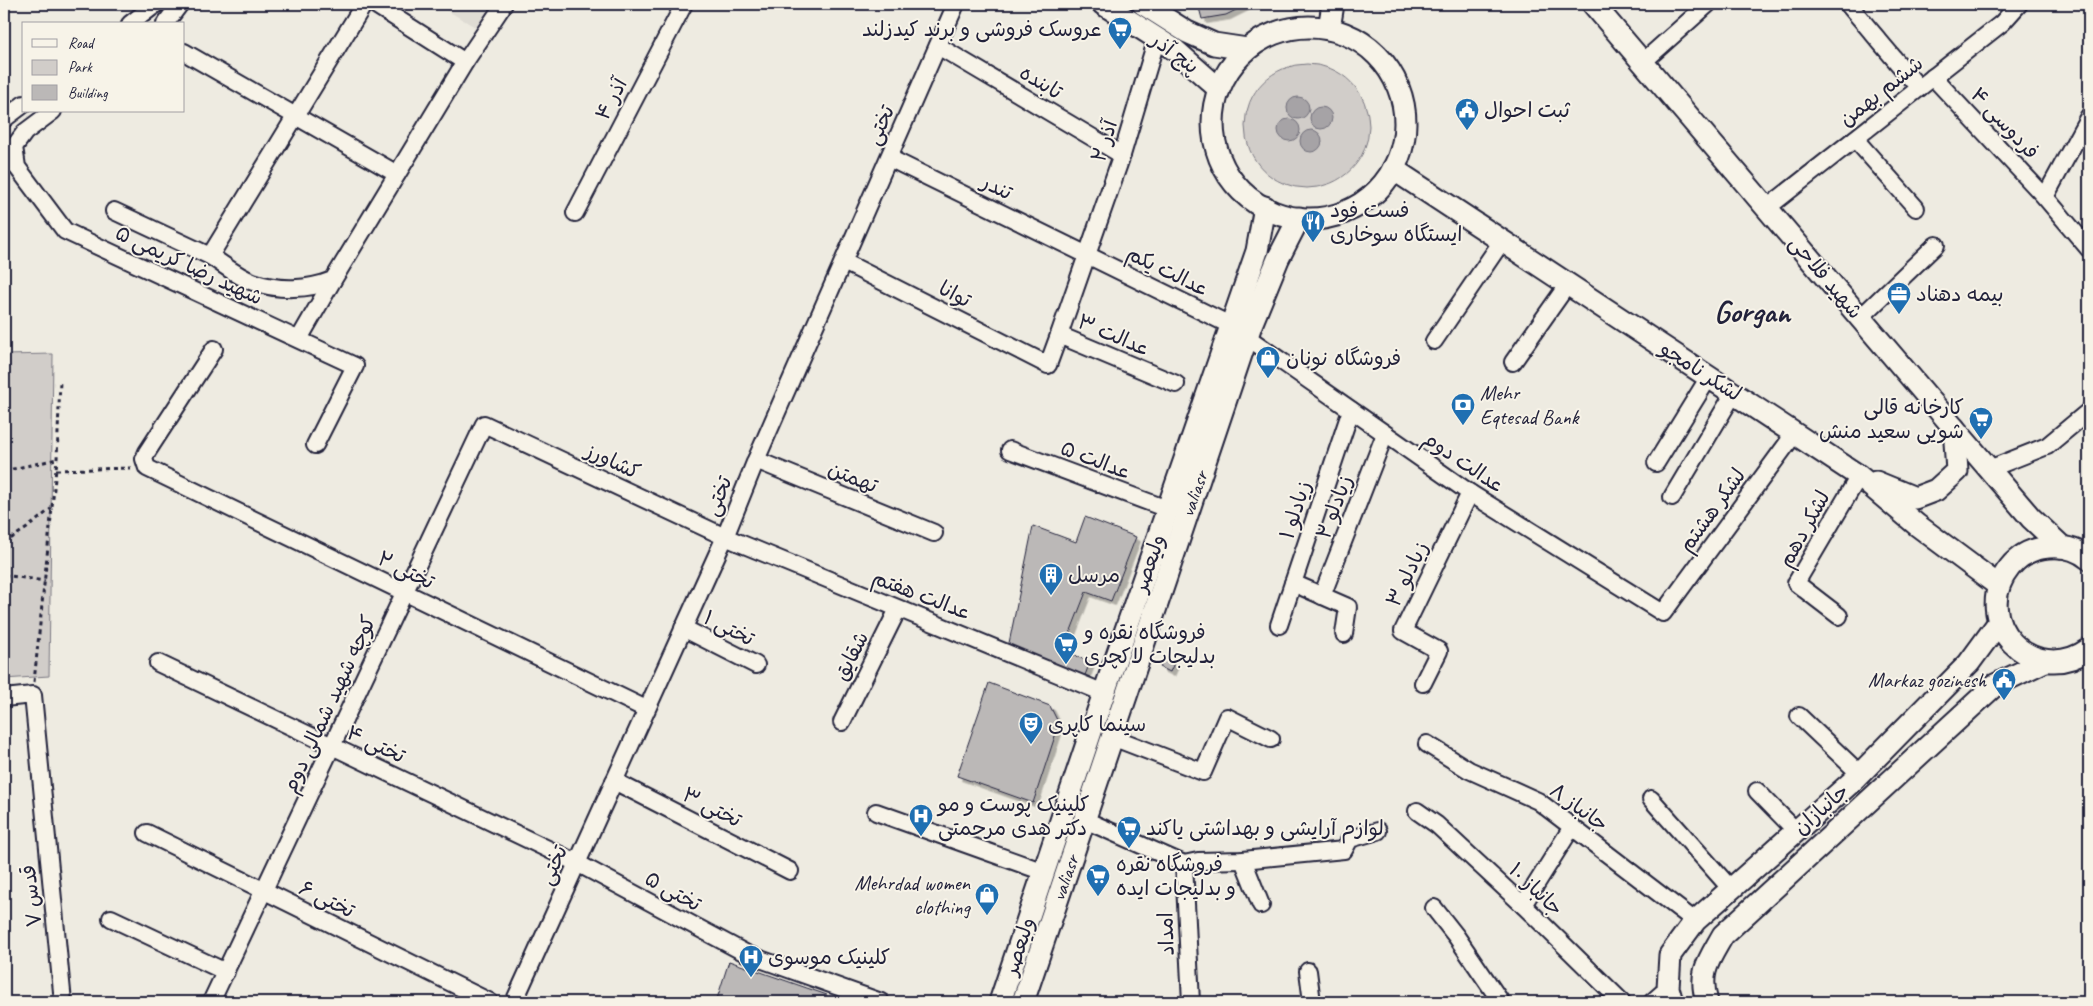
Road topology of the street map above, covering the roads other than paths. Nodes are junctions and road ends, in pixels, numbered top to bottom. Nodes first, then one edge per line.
1 (156, 4) edge
2 (180, 4) edge
3 (364, 4) edge
4 (374, 4) edge
5 (504, 4) edge
6 (684, 4) edge
7 (956, 4) edge
8 (1103, 4) edge
9 (1143, 4) edge
10 (1593, 4) edge
11 (1708, 4) edge
12 (1848, 4) edge
13 (2019, 4) edge
14 (1331, 17) edge
15 (133, 22) edge
16 (166, 22) edge
17 (1157, 38) junction
18 (938, 46) junction
19 (1247, 49) junction
20 (185, 53) edge
21 (465, 62) junction
22 (1643, 62) junction
23 (1933, 77) junction
24 (1920, 88) junction
25 (1219, 89) junction
26 (22, 106) edge
27 (52, 112) edge
28 (295, 115) junction
29 (2089, 116) edge
30 (4, 119) edge
31 (1855, 138) junction
32 (1122, 155) junction
33 (889, 158) junction
34 (1400, 173) junction
35 (397, 174) junction
36 (2045, 197) junction
37 (1265, 208) junction
38 (1767, 208) junction
39 (1916, 208) dead end
40 (114, 211) dead end
41 (575, 213) dead end
42 (1299, 218) junction
43 (1502, 241) junction
44 (1936, 245) dead end
45 (2089, 249) edge
46 (1086, 255) junction
47 (210, 256) junction
48 (844, 262) junction
49 (333, 280) junction
50 (1568, 284) junction
51 (1860, 318) junction
52 (1238, 331) junction
53 (1059, 335) junction
54 (299, 339) junction
55 (1434, 341) dead end
56 (214, 349) dead end
57 (1513, 362) dead end
58 (1709, 377) junction
59 (1176, 384) dead end
60 (1734, 393) junction
61 (1351, 410) junction
62 (2089, 411) edge
63 (484, 424) joint
64 (1954, 428) junction
65 (1385, 434) junction
66 (1795, 434) junction
67 (315, 445) dead end
68 (1010, 450) dead end
69 (756, 460) junction
70 (1656, 463) dead end
71 (1989, 469) junction
72 (1860, 476) junction
73 (1470, 494) junction
74 (1672, 497) dead end
75 (1167, 510) junction
76 (934, 533) dead end
77 (725, 536) junction
78 (2062, 547) junction
79 (2089, 559) edge
80 (1293, 583) junction
81 (1999, 586) junction
82 (404, 592) junction
83 (1322, 596) junction
84 (898, 609) junction
85 (1663, 613) joint
86 (1840, 616) dead end
87 (1999, 622) junction
88 (1279, 625) dead end
89 (683, 628) junction
90 (1344, 634) dead end
91 (2089, 649) edge
92 (2045, 661) junction
93 (158, 663) dead end
94 (756, 665) dead end
95 (1423, 682) dead end
96 (1104, 693) junction
97 (4, 698) edge
98 (646, 709) junction
99 (1920, 713) junction
100 (1798, 716) dead end
101 (842, 722) dead end
102 (1940, 736) junction
103 (1112, 737) junction
104 (1271, 739) dead end
105 (1427, 744) dead end
106 (332, 746) junction
107 (1860, 774) junction
108 (614, 780) junction
109 (1756, 791) dead end
110 (1651, 799) dead end
111 (1417, 811) dead end
112 (876, 812) dead end
113 (1085, 820) junction
114 (1572, 827) junction
115 (1378, 831) dead end
116 (1796, 831) junction
117 (146, 833) dead end
118 (1243, 860) junction
119 (577, 863) junction
120 (1184, 864) junction
121 (790, 871) dead end
122 (1044, 872) junction
123 (1731, 888) junction
124 (264, 891) junction
125 (1261, 905) dead end
126 (1523, 905) junction
127 (1434, 908) dead end
128 (111, 918) dead end
129 (1695, 921) junction
130 (1308, 971) dead end
131 (226, 972) junction
132 (1190, 995) edge
133 (1670, 995) edge
134 (63, 1002) edge
135 (212, 1002) edge
136 (490, 1002) edge
137 (514, 1002) edge
138 (881, 1002) edge
139 (1000, 1002) edge
140 (1023, 1002) edge
141 (1202, 1002) edge
142 (1312, 1002) edge
143 (1501, 1002) edge
144 (1622, 1002) edge
145 (1652, 1002) edge
146 (1707, 1002) edge

1 - 15 street
2 - 16 street
3 - 28 street
4 - 21 street
5 - 21 street
6 - 41 street, آذر ۴
7 - 18 street, تختی
8 - 17 main road, پنج آذر
9 - 19 main road, پنج آذر
10 - 22 main road, شهید فلاحی
11 - 22 street
12 - 24 street
13 - 23 street, ششم بهمن
14 - 19 main road
14 - 34 main road
17 - 25 main road, پنج آذر
17 - 32 street, ۲ آذر
18 - 32 street, تابنده
18 - 33 street, تختی
19 - 25 main road
20 - 28 street
21 - 35 street
22 - 38 main road, شهید فلاحی
23 - 24 street, ششم بهمن
23 - 36 street, ۴ فردوسی
24 - 31 street, ششم بهمن
25 - 37 main road
26 - 30 street
27 - 54 street, شهید رضا کریمی ۵
28 - 35 street
28 - 47 street
29 - 36 street
31 - 38 street, ششم بهمن
31 - 39 street
32 - 46 street, ۲ آذر
33 - 46 street, تندر
33 - 48 street, تختی
34 - 42 main road
34 - 43 main road, لشکر نامجو
35 - 49 street
36 - 45 street, ۴ فردوسی
37 - 42 main road
37 - 52 main road, ولیعصر
38 - 51 main road, شهید فلاحی
40 - 47 street
42 - 52 main road, valiasr
43 - 50 main road, لشکر نامجو
43 - 55 street
44 - 51 street
46 - 52 street, عدالت یکم
46 - 53 street, عدالت ۳
47 - 49 street
48 - 53 street, توانا
48 - 69 street, تختی
49 - 54 street
50 - 57 street
50 - 58 main road, لشکر نامجو
51 - 64 main road, شهید فلاحی
52 - 61 street, عدالت دوم
52 - 75 main road, ولیعصر
52 - 103 main road, valiasr
53 - 59 street, عدالت ۳
54 - 67 street, شهید رضا کریمی ۵
56 - 82 street, تختی ۲
58 - 60 main road, لشکر نامجو
58 - 70 street
60 - 66 main road, لشکر نامجو
60 - 74 street
61 - 65 street, عدالت دوم
61 - 80 street, زیادلو ۱
62 - 71 street
63 - 77 street, کشاورز
63 - 82 street, کوچه شهید شمالی دوم
64 - 71 main road, شهید فلاحی
64 - 72 main road
65 - 73 street, عدالت دوم
65 - 83 street, زیادلو ۲
66 - 72 main road, لشکر نامجو
66 - 85 street, لشکر هشتم
68 - 75 street, عدالت ۵
69 - 76 street, تهمتن
69 - 77 street, تختی
71 - 78 main road, شهید فلاحی
72 - 81 main road, لشکر نامجو
72 - 86 street, لشکر دهم
73 - 85 street, عدالت دوم
73 - 95 street, زیادلو ۳
75 - 96 main road, ولیعصر
77 - 84 street, عدالت هفتم
77 - 89 street, تختی
78 - 79 main road
78 - 81 main road
80 - 83 street
80 - 88 street, زیادلو ۱
81 - 87 main road
82 - 98 street, تختی ۲
82 - 106 street, کوچه شهید شمالی دوم
83 - 90 street
84 - 96 street, عدالت هفتم
84 - 101 street, شقایق
87 - 92 main road
87 - 99 main road, جانبازان
89 - 94 street, ۱ تختی
89 - 98 street, تختی
91 - 92 main road
92 - 102 main road, جانبازان
93 - 106 street, تختی ۴
96 - 122 main road, ولیعصر
97 - 134 street, قدس ۷
98 - 108 street, تختی
99 - 102 main road
99 - 107 main road, جانبازان
100 - 107 street
102 - 146 main road, جانبازان
103 - 104 street
103 - 113 main road, valiasr
105 - 114 street, جانباز ۸
106 - 119 street, تختی ۴
106 - 124 street, کوچه شهید شمالی دوم
107 - 116 main road, جانبازان
108 - 119 street, تختی
108 - 121 street, تختی ۳
109 - 116 street
110 - 123 street
111 - 126 street, ۱۰ جانباز
112 - 122 street
113 - 120 street
113 - 140 main road, valiasr
114 - 126 street
114 - 129 street, جانباز ۸
115 - 118 street
116 - 123 main road, جانبازان
117 - 124 street, تختی ۶
118 - 120 street
118 - 125 street
119 - 137 street, تختی
119 - 138 street, ۵ تختی
120 - 132 street, امداد
122 - 139 main road, ولیعصر
123 - 129 main road, جانبازان
124 - 131 street, کوچه شهید شمالی دوم
124 - 136 street, تختی ۶
126 - 144 street, ۱۰ جانباز
127 - 143 street
128 - 131 street
129 - 133 main road, جانبازان
130 - 142 street
131 - 135 street, کوچه شهید شمالی دوم
132 - 141 street
133 - 145 street

